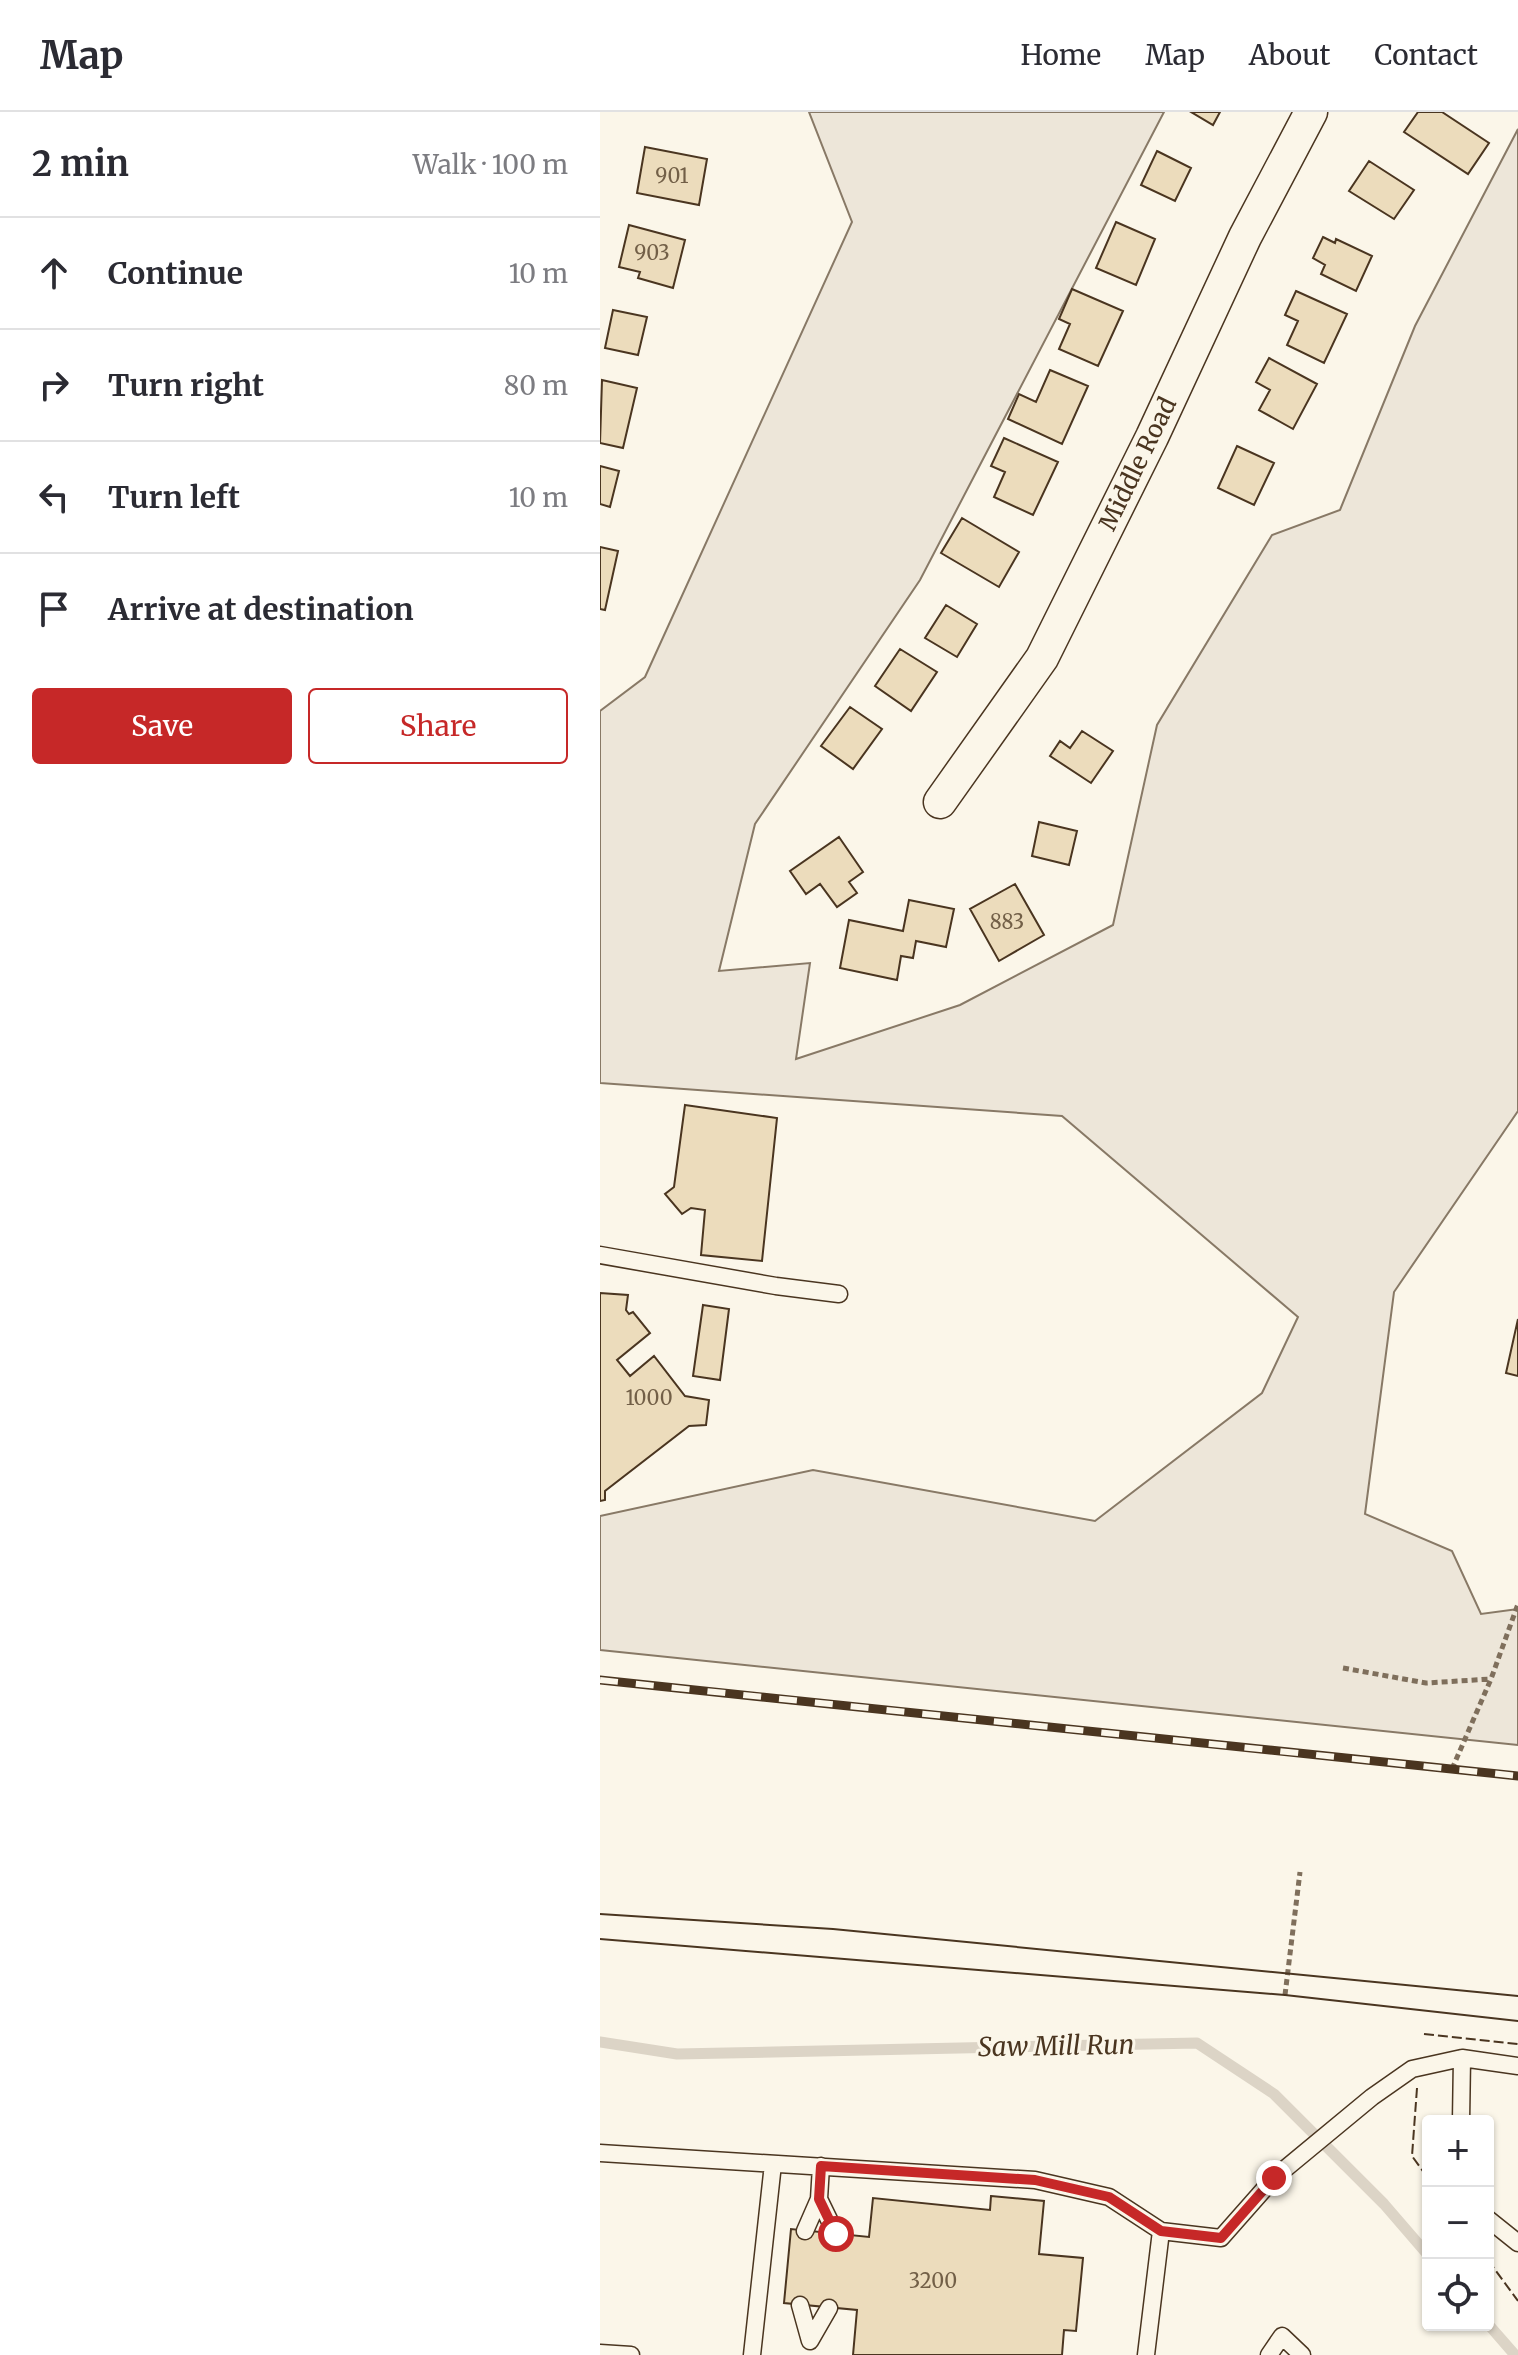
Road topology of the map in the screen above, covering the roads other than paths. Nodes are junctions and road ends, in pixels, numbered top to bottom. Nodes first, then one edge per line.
1 (1311, 112) edge
2 (940, 802) dead end
3 (600, 1255) edge
4 (839, 1294) dead end
5 (1462, 2058) junction
6 (1518, 2066) edge
7 (1461, 2115) edge
8 (600, 2153) edge
9 (773, 2164) junction
10 (821, 2166) junction
11 (819, 2199) junction
12 (1494, 2224) edge
13 (805, 2231) dead end
14 (1161, 2231) junction
15 (836, 2234) dead end
16 (1518, 2243) edge
17 (800, 2305) dead end
18 (829, 2308) dead end
19 (810, 2348) edge
20 (600, 2353) edge
21 (631, 2355) edge
22 (752, 2355) edge
23 (1146, 2355) edge
24 (1269, 2355) edge
25 (1302, 2355) edge

1 - 2 street, Middle Road
3 - 4 lane
5 - 6 lane
5 - 7 lane
5 - 14 lane
8 - 9 lane
9 - 10 lane
9 - 22 lane
10 - 11 lane
10 - 14 lane
11 - 13 lane
11 - 15 lane
12 - 16 lane
14 - 23 lane
17 - 19 lane
18 - 19 lane
20 - 21 lane
24 - 25 lane

